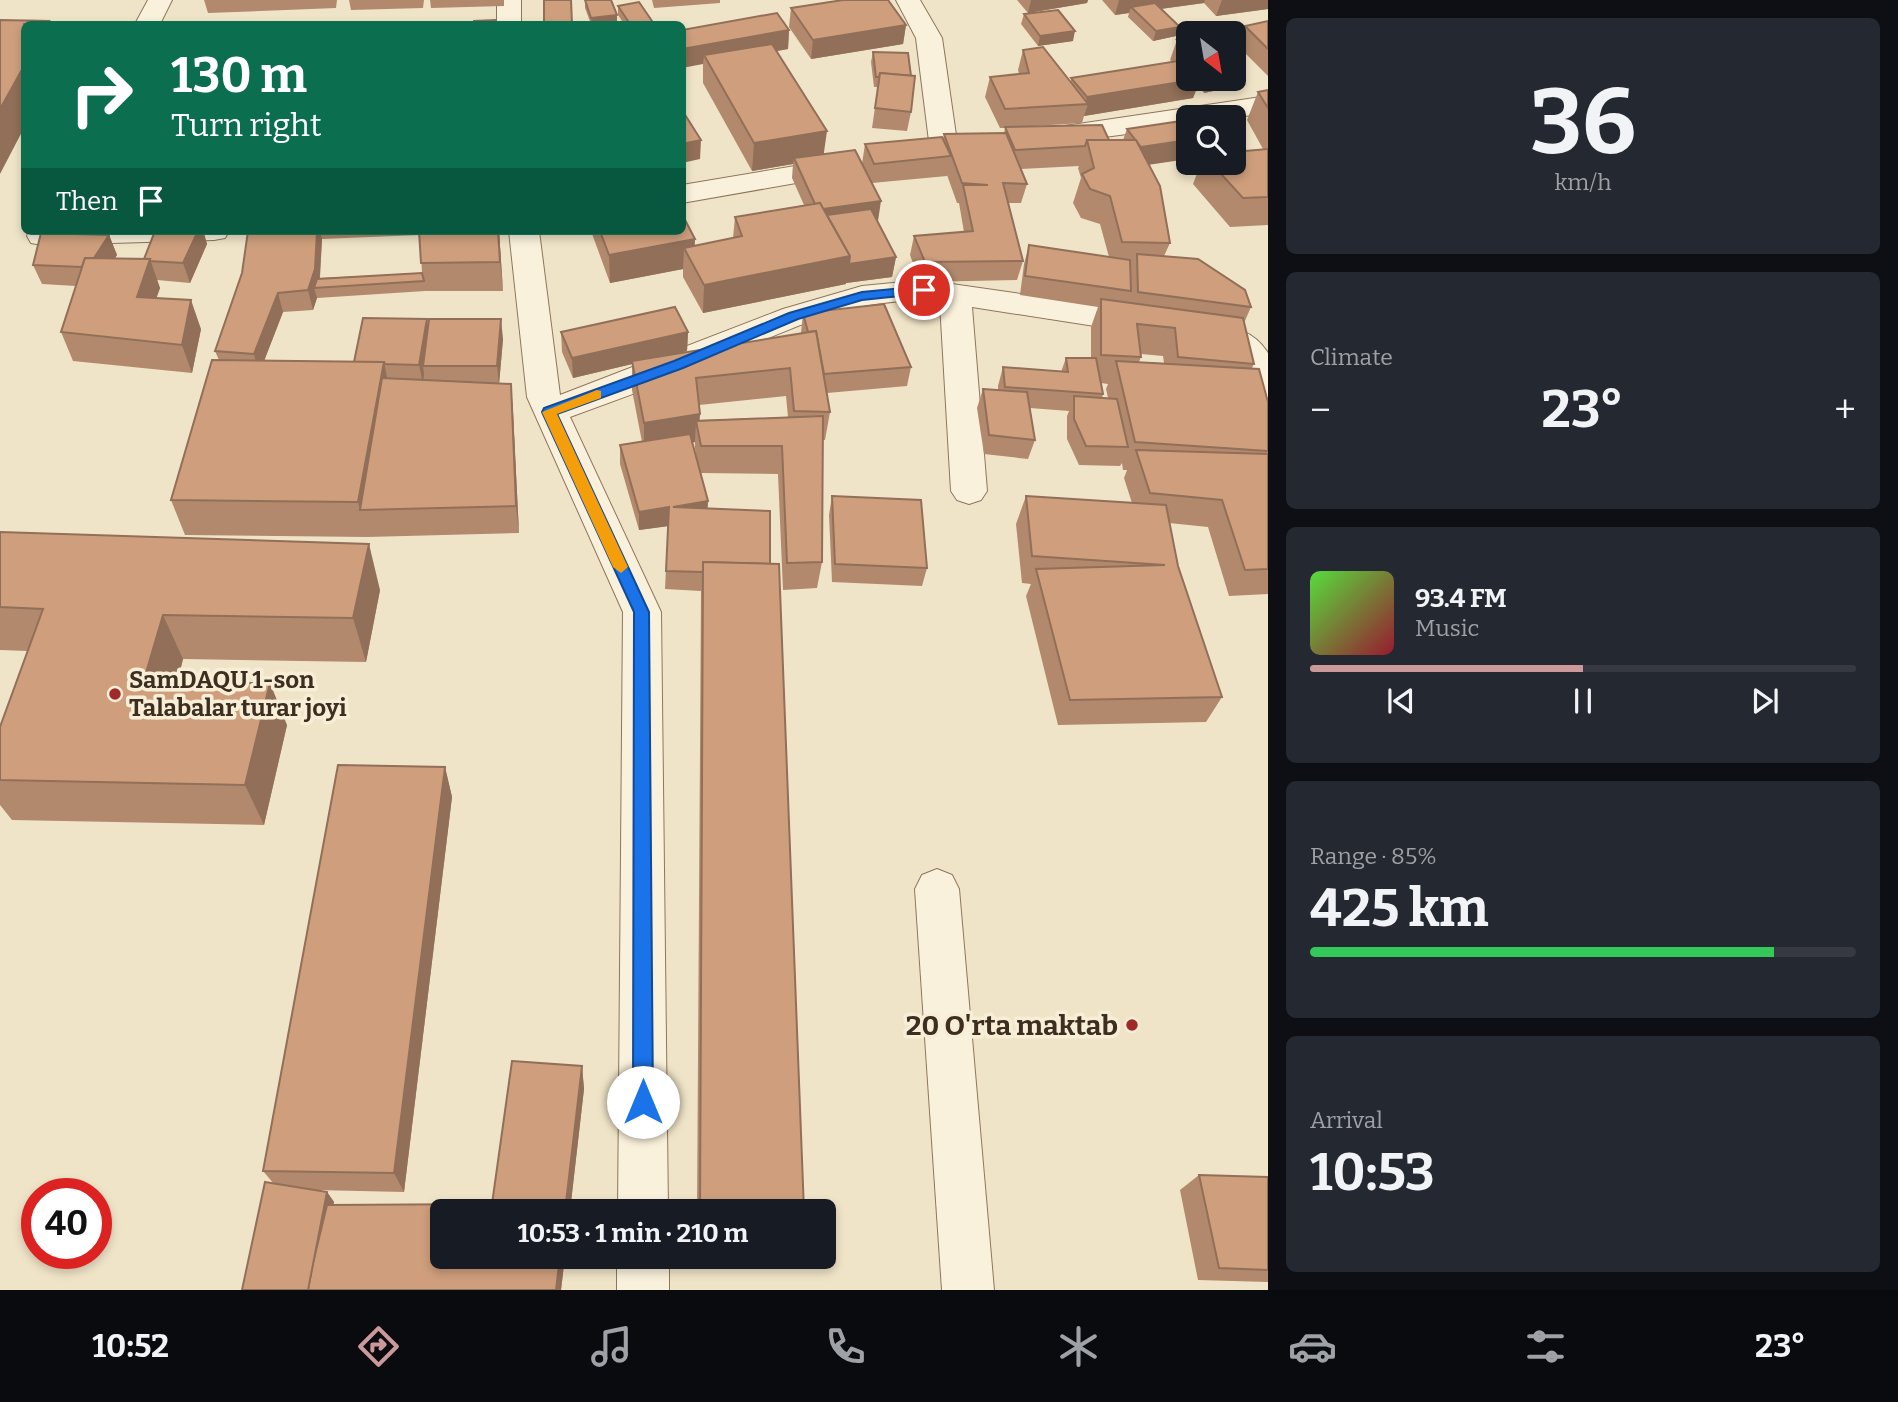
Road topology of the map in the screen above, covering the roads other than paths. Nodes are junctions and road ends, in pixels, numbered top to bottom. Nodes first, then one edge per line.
1 (160, 0) edge
2 (509, 0) edge
3 (908, 0) edge
4 (150, 21) edge
5 (509, 21) edge
6 (1268, 104) edge
7 (1246, 108) edge
8 (1176, 120) edge
9 (1026, 139) edge
10 (917, 154) edge
11 (876, 161) edge
12 (686, 193) edge
13 (42, 235) edge
14 (76, 235) edge
15 (524, 235) edge
16 (955, 295) junction
17 (1268, 407) edge
18 (549, 412) junction
19 (969, 491) dead end
20 (937, 888) dead end
21 (643, 1199) edge
22 (643, 1269) edge
23 (643, 1290) edge
24 (968, 1290) edge

1 - 4 street
2 - 5 street
3 - 10 street
6 - 7 street
8 - 9 street
11 - 12 street
13 - 14 street
15 - 18 street
16 - 17 street
16 - 18 street
16 - 19 street
18 - 21 street
20 - 24 street
22 - 23 street

